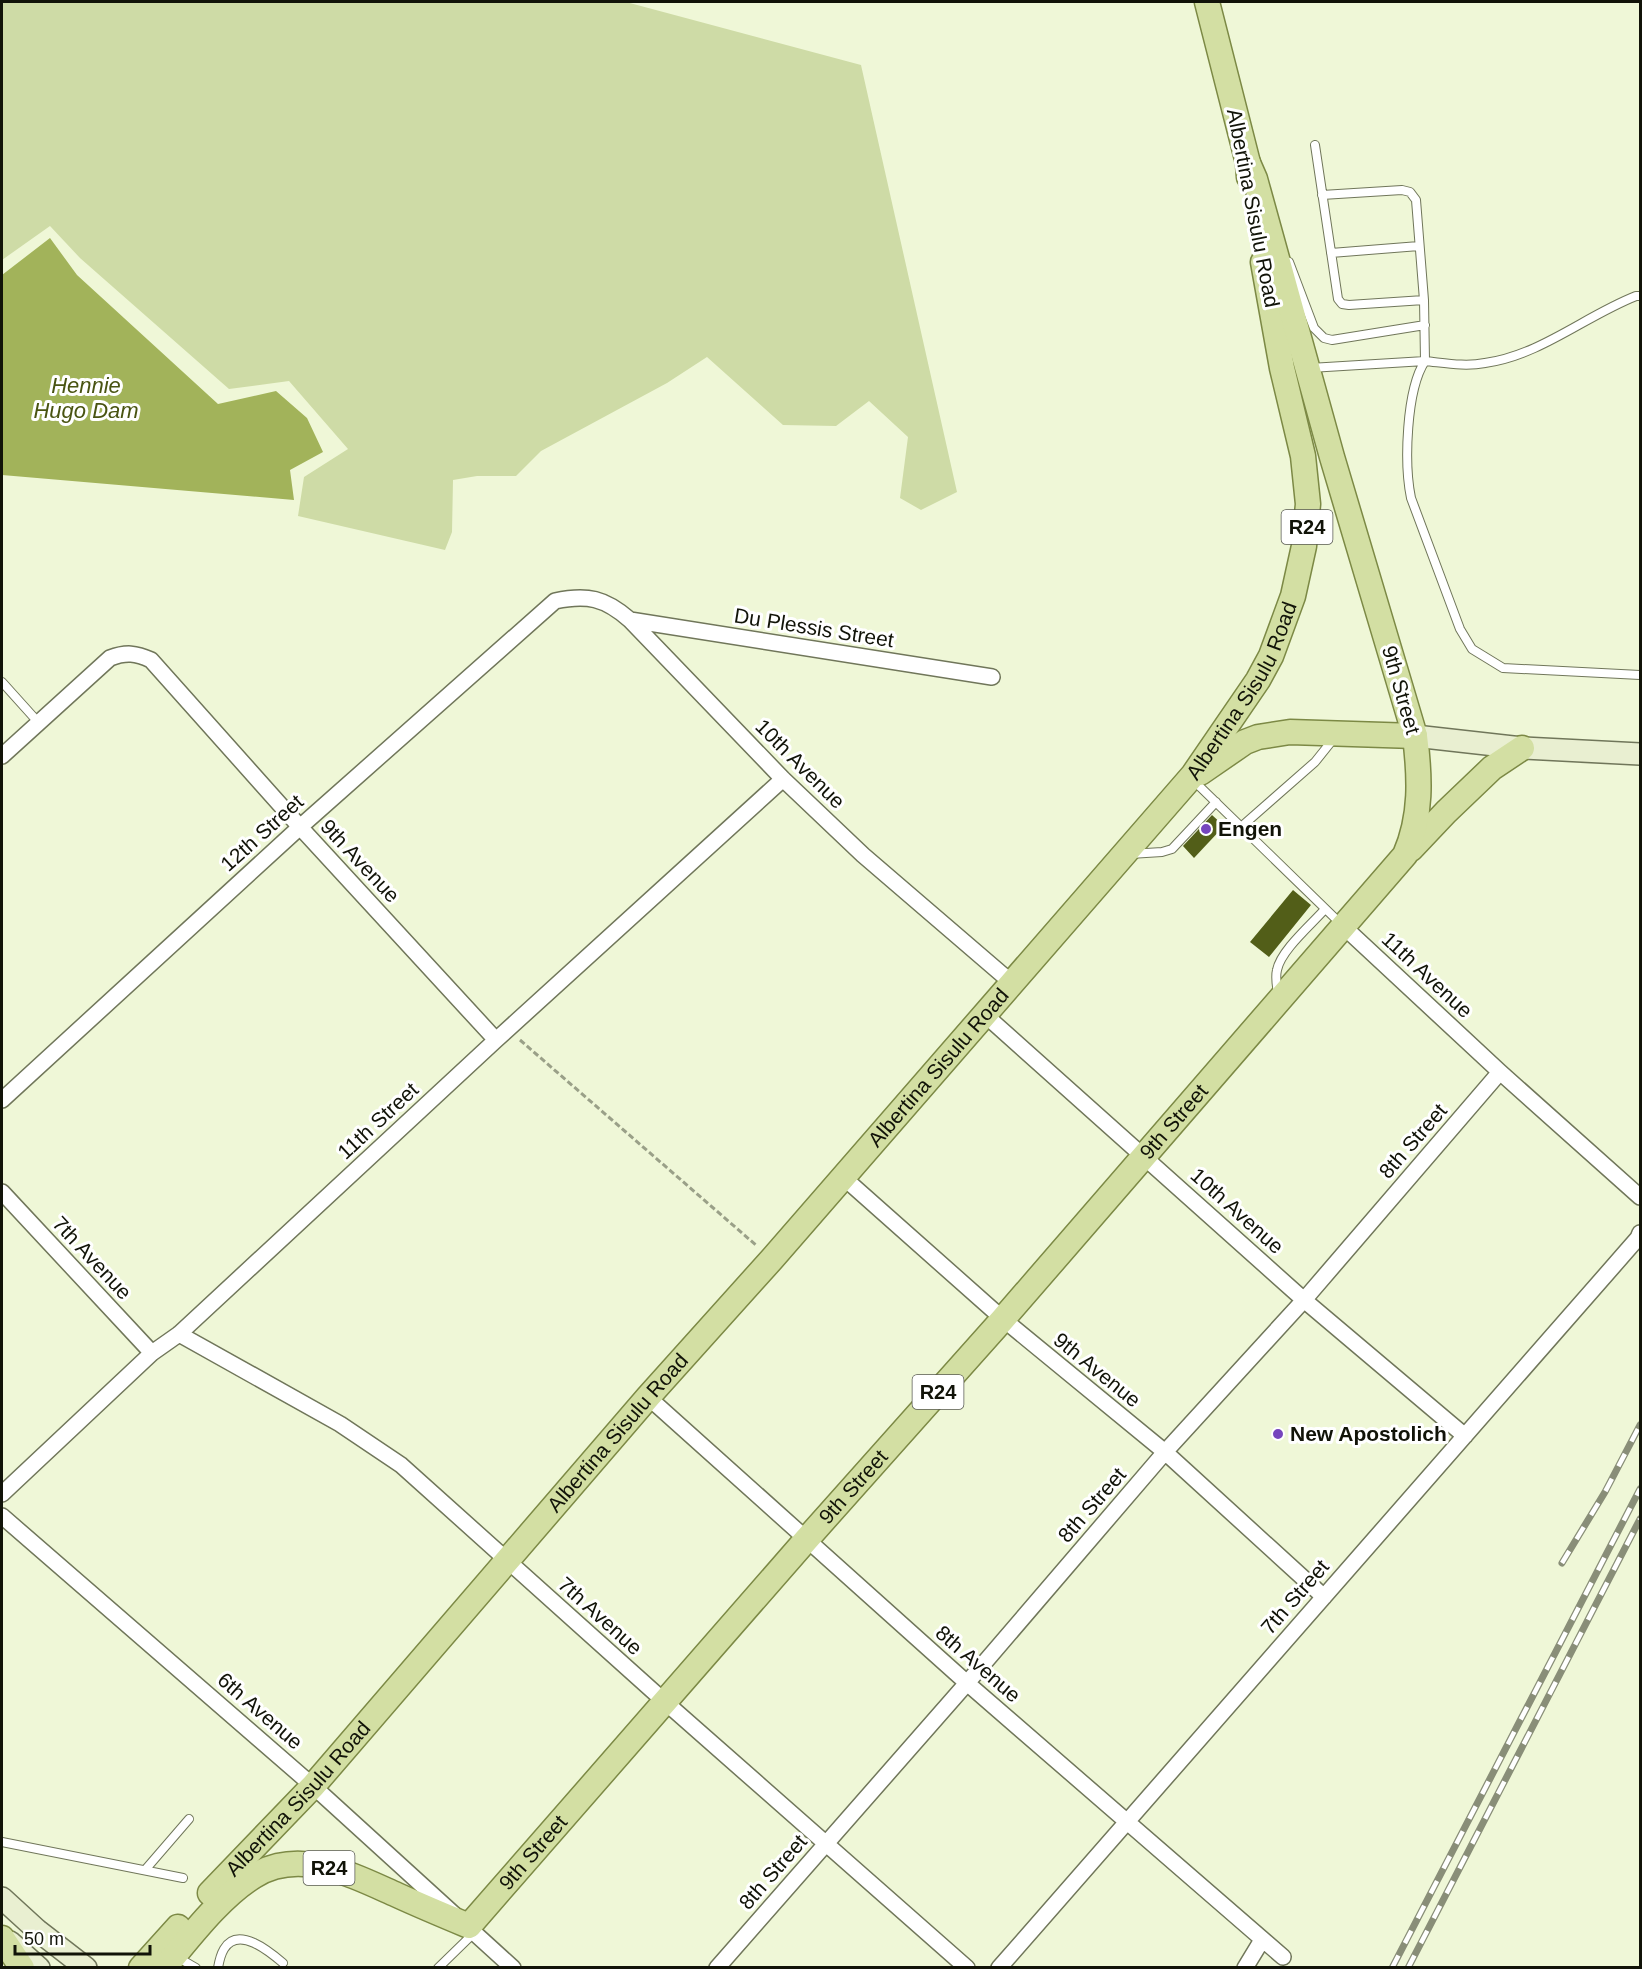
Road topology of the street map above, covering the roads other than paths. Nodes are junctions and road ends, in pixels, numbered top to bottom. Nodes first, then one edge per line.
1 (1207, 2) edge
2 (1315, 145) dead end
3 (1247, 157) junction
4 (1322, 195) junction
5 (1281, 240) dead end
6 (1419, 246) junction
7 (1285, 250) dead end
8 (1331, 253) junction
9 (1641, 296) edge
10 (1424, 300) junction
11 (1425, 326) junction
12 (1425, 361) junction
13 (1295, 368) junction
14 (555, 601) joint
15 (630, 620) junction
16 (1641, 675) edge
17 (992, 677) dead end
18 (2, 682) edge
19 (38, 722) junction
20 (1337, 734) junction
21 (1415, 736) junction
22 (1522, 748) junction
23 (1641, 754) edge
24 (2, 756) edge
25 (1192, 776) junction
26 (783, 779) junction
27 (1216, 802) junction
28 (300, 827) junction
29 (1241, 827) junction
30 (1123, 855) junction
31 (1405, 855) junction
32 (1326, 909) junction
33 (1344, 927) junction
34 (1012, 983) junction
35 (1279, 1001) junction
36 (984, 1014) junction
37 (502, 1035) junction
38 (1500, 1072) junction
39 (2, 1100) edge
40 (1144, 1155) junction
41 (843, 1177) junction
42 (2, 1192) edge
43 (1641, 1197) edge
44 (1641, 1233) edge
45 (1304, 1300) junction
46 (1003, 1319) junction
47 (179, 1334) junction
48 (152, 1353) junction
49 (648, 1398) junction
50 (1465, 1436) junction
51 (1165, 1452) junction
52 (2, 1494) edge
53 (2, 1516) edge
54 (806, 1540) junction
55 (508, 1561) junction
56 (1324, 1597) junction
57 (967, 1683) junction
58 (664, 1701) junction
59 (313, 1785) junction
60 (189, 1819) dead end
61 (1128, 1821) junction
62 (2, 1842) edge
63 (826, 1844) junction
64 (146, 1870) junction
65 (183, 1878) dead end
66 (2, 1898) edge
67 (472, 1929) junction
68 (2, 1936) edge
69 (1262, 1940) junction
70 (1282, 1958) dead end
71 (170, 1962) edge
72 (283, 1963) dead end
73 (22, 1968) edge
74 (39, 1968) edge
75 (86, 1968) edge
76 (141, 1968) edge
77 (196, 1968) edge
78 (218, 1968) edge
79 (438, 1968) edge
80 (513, 1968) edge
81 (717, 1968) edge
82 (967, 1968) edge
83 (999, 1968) edge
84 (1245, 1968) edge

1 - 3 main road, Albertina Sisulu Road / R24
2 - 4 lane
3 - 5 lane
3 - 13 main road, Albertina Sisulu Road / R24
4 - 6 lane
4 - 8 lane
6 - 8 lane
6 - 10 lane
7 - 11 lane
8 - 10 lane
9 - 12 lane
10 - 11 lane
11 - 12 lane
12 - 13 lane
12 - 16 lane
13 - 21 main road, 9th Street / R24
13 - 25 main road, Albertina Sisulu Road / R24
14 - 15 street, 10th Avenue
14 - 28 street, 12th Street
15 - 17 street, Du Plessis Street
15 - 26 street, 10th Avenue
18 - 19 lane
19 - 24 street
19 - 28 street, 9th Avenue
20 - 21 main road
20 - 25 main road
20 - 29 lane
21 - 22 street
21 - 31 main road, 9th Street / R24
22 - 23 street
22 - 31 main road
25 - 27 lane, 11th Avenue
25 - 30 main road, Albertina Sisulu Road / R24
26 - 34 street, 10th Avenue
26 - 37 street, 11th Street
27 - 29 lane, 11th Avenue
27 - 30 lane
28 - 37 street, 9th Avenue
28 - 39 street, 12th Street
29 - 32 lane, 11th Avenue
30 - 34 main road, Albertina Sisulu Road / R24
31 - 33 main road, 9th Street / R24
32 - 33 lane, 11th Avenue
32 - 35 lane
33 - 35 main road, 9th Street / R24
33 - 38 street, 11th Avenue
34 - 36 main road, Albertina Sisulu Road / R24
35 - 40 main road, 9th Street / R24
36 - 40 street, 10th Avenue
36 - 41 main road, Albertina Sisulu Road / R24
37 - 47 street, 11th Street
38 - 43 street, 11th Avenue
38 - 45 street, 8th Street
40 - 45 street, 10th Avenue
40 - 46 main road, 9th Street / R24
41 - 46 street, 9th Avenue
41 - 49 main road, Albertina Sisulu Road / R24
42 - 48 street, 7th Avenue
44 - 50 street, 7th Street
45 - 50 street, 10th Avenue
45 - 51 street, 8th Street
46 - 51 street, 9th Avenue
46 - 54 main road, 9th Street / R24
47 - 48 street, 11th Street
47 - 55 street, 7th Avenue
48 - 52 street, 11th Street
49 - 54 street, 8th Avenue
49 - 55 main road, Albertina Sisulu Road / R24
50 - 56 street, 7th Street
51 - 56 street, 9th Avenue
51 - 57 street, 8th Street
53 - 59 street, 6th Avenue
54 - 57 street, 8th Avenue
54 - 58 main road, 9th Street / R24
55 - 58 street, 7th Avenue
55 - 59 main road, Albertina Sisulu Road / R24
56 - 61 street, 7th Street
57 - 61 street, 8th Avenue
57 - 63 street, 8th Street
58 - 63 street, 7th Avenue
58 - 67 main road, 9th Street / R24
59 - 67 street, 6th Avenue
59 - 76 main road, Albertina Sisulu Road / R24
60 - 64 lane
61 - 69 street, 8th Avenue
61 - 83 street, 7th Street
62 - 64 lane
63 - 81 street, 8th Street
63 - 82 street, 7th Avenue
64 - 65 lane
66 - 75 street
67 - 71 main road, Albertina Sisulu Road / R24
67 - 79 lane
67 - 80 street, 6th Avenue
68 - 73 main road
68 - 74 street
69 - 70 street, 8th Avenue
69 - 84 street
71 - 77 lane
72 - 78 lane

